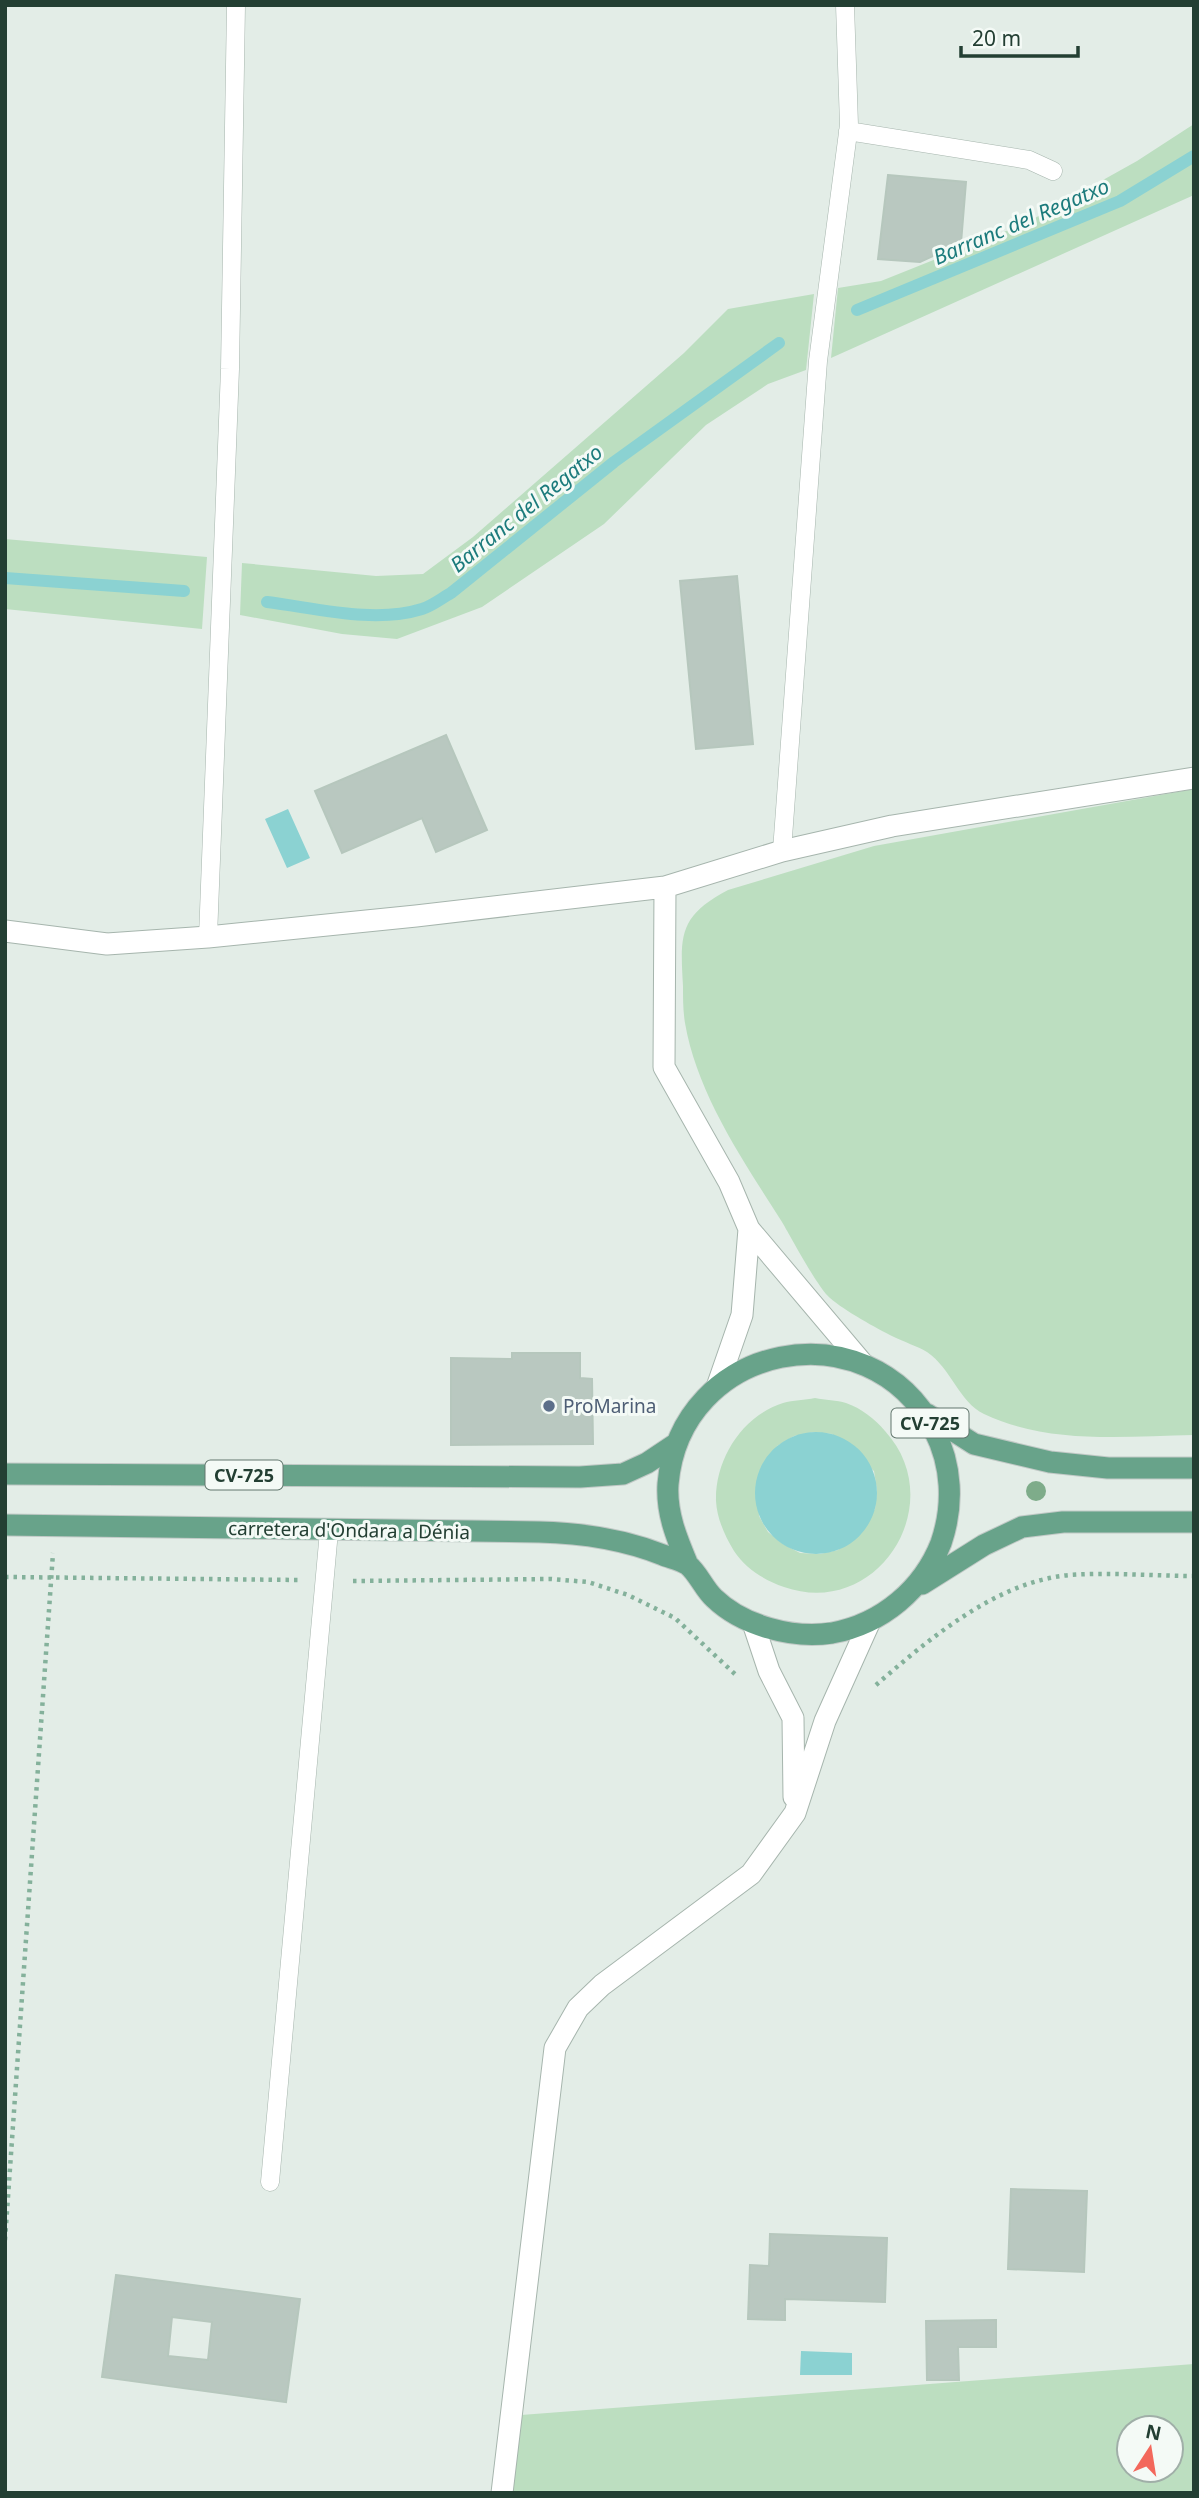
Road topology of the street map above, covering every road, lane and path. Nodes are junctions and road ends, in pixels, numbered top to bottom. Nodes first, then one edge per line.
1 (236, 5) edge
2 (845, 5) edge
3 (848, 131) junction
4 (1053, 171) dead end
5 (1194, 778) edge
6 (782, 851) junction
7 (665, 887) junction
8 (5, 931) edge
9 (208, 937) junction
10 (749, 1229) junction
11 (863, 1364) junction
12 (717, 1387) junction
13 (924, 1413) junction
14 (677, 1443) junction
15 (1194, 1468) edge
16 (5, 1474) edge
17 (1194, 1521) edge
18 (5, 1525) edge
19 (55, 1525) junction
20 (329, 1531) junction
21 (688, 1565) junction
22 (1194, 1576) edge
23 (5, 1577) edge
24 (51, 1577) junction
25 (325, 1581) junction
26 (912, 1591) junction
27 (870, 1621) junction
28 (754, 1623) junction
29 (744, 1683) dead end
30 (868, 1692) dead end
31 (795, 1813) junction
32 (270, 2182) dead end
33 (5, 2240) edge
34 (502, 2493) edge

1 - 9 lane
2 - 3 lane
3 - 4 lane
3 - 6 lane
5 - 6 street
6 - 7 street
7 - 9 street
7 - 10 street
8 - 9 street
10 - 11 street
10 - 12 street
11 - 12 main road, CV-725
11 - 13 main road, CV-725
12 - 14 main road, CV-725
13 - 15 main road, CV-725
13 - 26 main road, CV-725
14 - 16 main road, CV-725
14 - 21 main road, CV-725
17 - 26 main road, CV-725
18 - 19 main road, carretera d'Ondara a Dénia / CV-725
19 - 20 main road, carretera d'Ondara a Dénia / CV-725
19 - 24 path
20 - 21 main road, carretera d'Ondara a Dénia / CV-725
20 - 25 lane
21 - 28 main road, CV-725
22 - 30 path
23 - 24 path
24 - 25 path
24 - 33 path
25 - 29 path
25 - 32 lane
26 - 27 main road, CV-725
27 - 28 main road, CV-725
27 - 31 street
28 - 31 street
31 - 34 street

